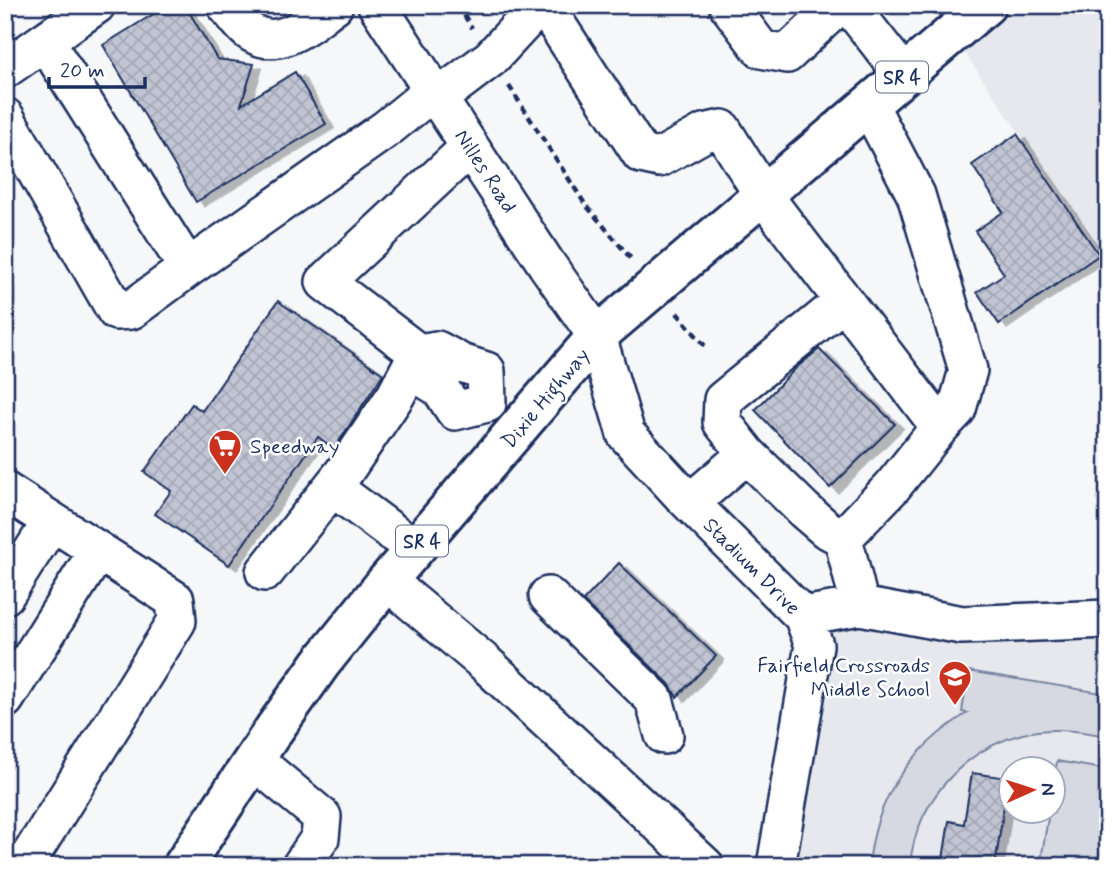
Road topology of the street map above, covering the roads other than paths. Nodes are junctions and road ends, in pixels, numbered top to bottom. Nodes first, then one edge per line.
1 (96, 5) edge
2 (226, 5) edge
3 (334, 5) edge
4 (377, 5) edge
5 (542, 5) edge
6 (728, 5) edge
7 (839, 5) edge
8 (849, 5) edge
9 (986, 5) edge
10 (45, 41) junction
11 (5, 69) edge
12 (904, 75) junction
13 (435, 95) junction
14 (869, 105) junction
15 (5, 117) edge
16 (470, 146) junction
17 (763, 195) junction
18 (188, 268) junction
19 (844, 300) junction
20 (597, 336) junction
21 (418, 353) junction
22 (940, 427) junction
23 (517, 430) junction
24 (747, 454) junction
25 (332, 487) junction
26 (5, 491) edge
27 (690, 503) junction
28 (52, 521) junction
29 (843, 538) junction
30 (415, 549) junction
31 (98, 551) junction
32 (265, 572) dead end
33 (387, 581) junction
34 (5, 595) edge
35 (548, 596) dead end
36 (860, 606) junction
37 (803, 616) junction
38 (1108, 619) edge
39 (5, 699) edge
40 (664, 735) dead end
41 (254, 760) junction
42 (194, 862) edge
43 (24, 866) edge
44 (302, 866) edge
45 (705, 866) edge
46 (776, 866) edge

1 - 10 street
2 - 3 street
4 - 13 street, Nilles Road
5 - 13 street
5 - 17 street
6 - 7 street
8 - 12 street
9 - 12 main road, Dixie Highway / SR 4
10 - 11 street
10 - 18 street
12 - 14 main road, Dixie Highway / SR 4
13 - 16 street, Nilles Road
13 - 18 street
14 - 17 main road, Dixie Highway / SR 4
14 - 22 street
15 - 18 street
16 - 20 street, Nilles Road
16 - 21 street
17 - 19 street
17 - 20 main road, Dixie Highway / SR 4
19 - 22 street
19 - 24 street
20 - 23 main road, Dixie Highway / SR 4
20 - 27 street, Stadium Drive
21 - 23 street
21 - 25 street
22 - 29 street
23 - 30 main road, Dixie Highway / SR 4
24 - 27 street
24 - 29 street
25 - 30 street
25 - 32 street
26 - 28 street
27 - 37 street, Stadium Drive
28 - 31 street
28 - 34 street
29 - 36 street
30 - 33 main road, Dixie Highway / SR 4
31 - 39 street
31 - 43 street
33 - 41 main road, Dixie Highway / SR 4
33 - 45 street
35 - 40 street
36 - 37 street
36 - 38 street
37 - 46 street, Stadium Drive
41 - 42 main road, Dixie Highway / SR 4
41 - 44 street

